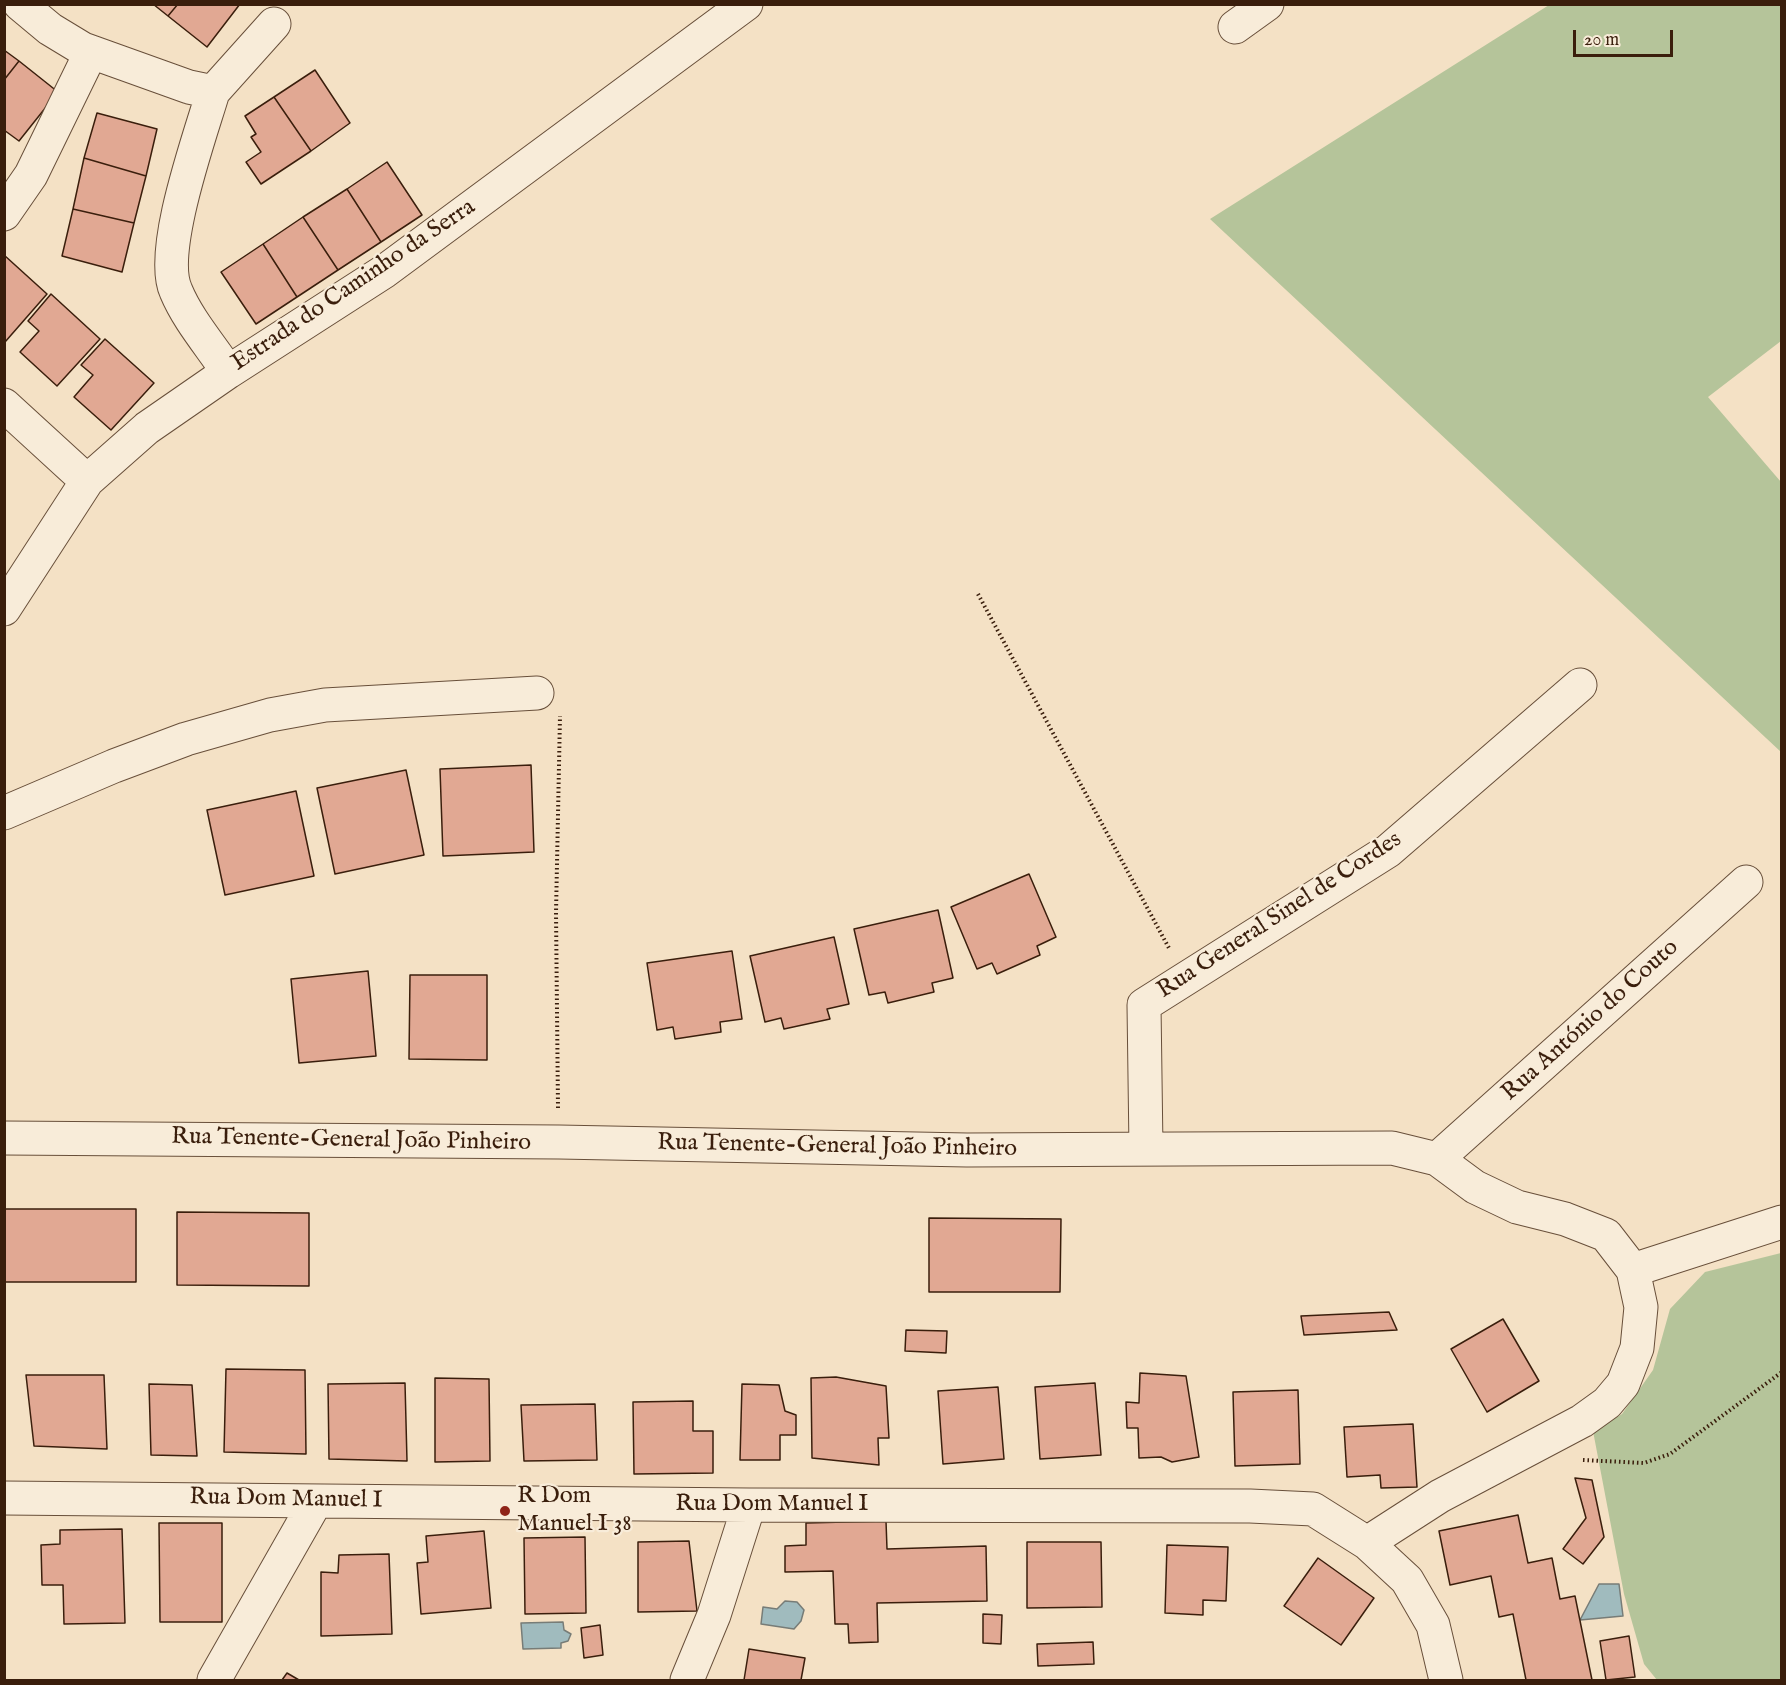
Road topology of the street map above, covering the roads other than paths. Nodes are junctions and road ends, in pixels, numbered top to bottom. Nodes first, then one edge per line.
1 (20, 4) edge
2 (746, 4) edge
3 (1267, 4) edge
4 (274, 24) dead end
5 (1235, 27) dead end
6 (91, 52) junction
7 (213, 92) junction
8 (4, 214) edge
9 (228, 372) junction
10 (4, 405) edge
11 (87, 481) junction
12 (4, 609) edge
13 (1580, 685) dead end
14 (537, 693) dead end
15 (4, 813) edge
16 (1746, 882) dead end
17 (4, 1138) edge
18 (1146, 1149) junction
19 (1437, 1159) junction
20 (1782, 1222) edge
21 (1634, 1270) junction
22 (4, 1498) edge
23 (316, 1501) junction
24 (749, 1505) junction
25 (1367, 1543) junction
26 (214, 1680) edge
27 (687, 1680) edge
28 (1446, 1680) edge

1 - 6 street
2 - 9 street, Estrada do Caminho da Serra
3 - 5 street
4 - 7 street
6 - 7 street
6 - 8 street
7 - 9 street
9 - 11 street, Estrada do Caminho da Serra
10 - 11 street
11 - 12 street, Estrada do Caminho da Serra
13 - 18 street, Rua General Sinel de Cordes
14 - 15 street
16 - 19 street, Rua António do Couto
17 - 18 street, Rua Tenente-General João Pinheiro
18 - 19 street, Rua Tenente-General João Pinheiro
19 - 21 street, Rua Tenente-General João Pinheiro
20 - 21 street
21 - 25 street, Rua Tenente-General João Pinheiro
22 - 23 street, Rua Dom Manuel I
23 - 24 street, Rua Dom Manuel I
23 - 26 street
24 - 25 street, Rua Dom Manuel I
24 - 27 street
25 - 28 street, Rua Dom Manuel I

